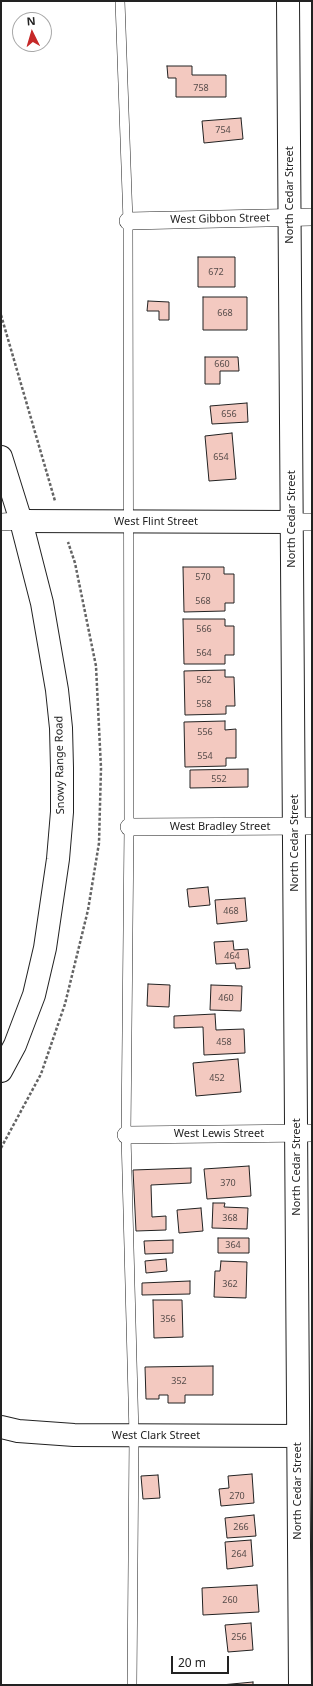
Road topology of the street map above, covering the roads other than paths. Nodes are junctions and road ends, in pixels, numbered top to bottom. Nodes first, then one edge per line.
1 (120, 1) edge
2 (288, 1) edge
3 (290, 217) junction
4 (312, 217) edge
5 (128, 221) junction
6 (1, 458) edge
7 (11, 521) edge
8 (129, 522) junction
9 (302, 522) edge
10 (303, 826) edge
11 (129, 827) junction
12 (1, 1071) edge
13 (304, 1133) edge
14 (126, 1135) junction
15 (1, 1427) edge
16 (134, 1435) junction
17 (305, 1436) edge
18 (132, 1685) edge
19 (300, 1685) edge

1 - 5 lane
2 - 3 street, North Cedar Street
3 - 4 street, West Gibbon Street
3 - 5 street, West Gibbon Street
3 - 9 street, North Cedar Street
5 - 8 lane
6 - 7 street, Snowy Range Road
7 - 8 street, West Flint Street
7 - 12 street, Snowy Range Road
8 - 9 street, West Flint Street
8 - 11 lane
9 - 10 street, North Cedar Street
10 - 11 street, West Bradley Street
10 - 13 street, North Cedar Street
11 - 14 lane
13 - 14 street, West Lewis Street
13 - 17 street, North Cedar Street
14 - 16 lane
15 - 16 street, West Clark Street
16 - 17 street, West Clark Street
16 - 18 lane
17 - 19 street, North Cedar Street

